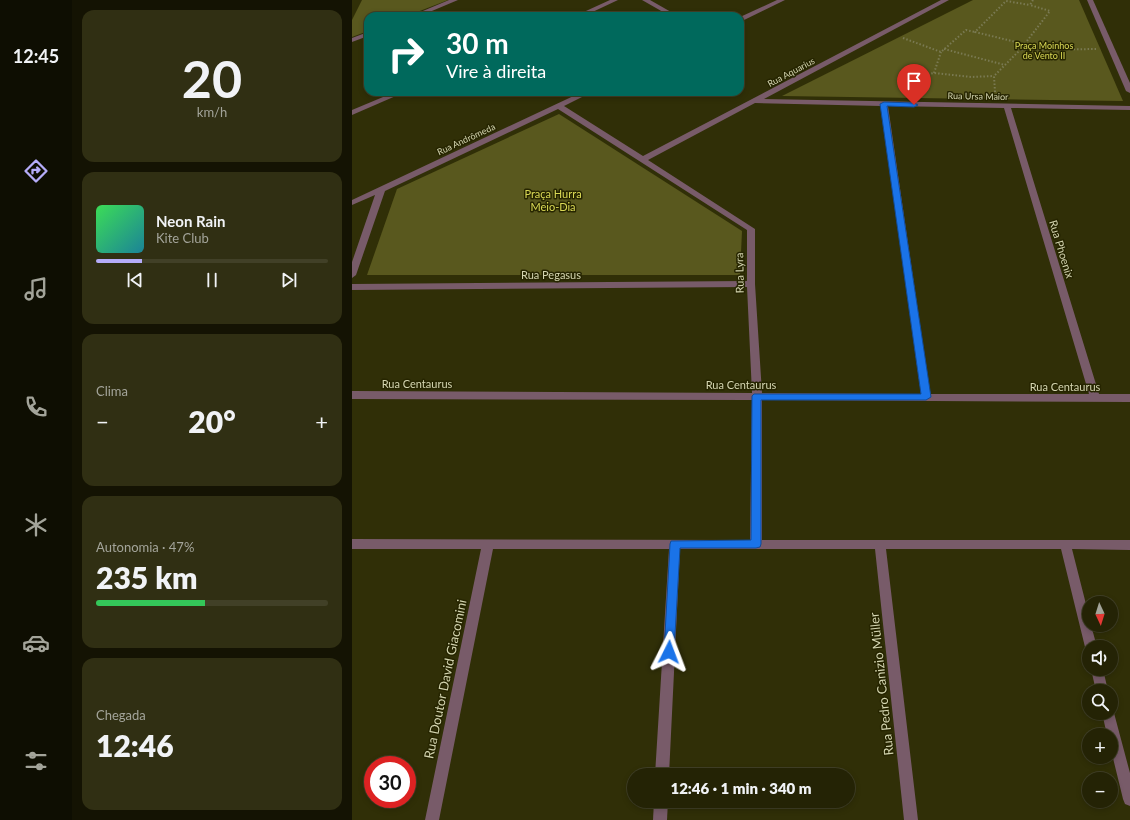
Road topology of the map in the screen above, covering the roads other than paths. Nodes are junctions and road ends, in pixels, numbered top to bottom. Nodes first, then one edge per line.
1 (455, 0) edge
2 (615, 0) edge
3 (645, 0) edge
4 (782, 0) edge
5 (946, 0) edge
6 (1090, 0) edge
7 (424, 12) edge
8 (587, 12) edge
9 (667, 12) edge
10 (744, 18) edge
11 (364, 36) edge
12 (352, 40) edge
13 (1130, 91) edge
14 (392, 96) edge
15 (580, 96) edge
16 (754, 101) junction
17 (884, 104) junction
18 (559, 106) junction
19 (1007, 106) junction
20 (1130, 108) edge
21 (352, 113) edge
22 (644, 159) junction
23 (381, 190) junction
24 (352, 203) edge
25 (352, 275) edge
26 (751, 284) junction
27 (352, 287) edge
28 (352, 395) edge
29 (757, 396) junction
30 (926, 397) junction
31 (1095, 398) junction
32 (1130, 398) edge
33 (352, 544) edge
34 (488, 544) junction
35 (675, 544) junction
36 (756, 544) junction
37 (880, 544) junction
38 (1065, 544) junction
39 (1130, 544) edge
40 (1089, 640) edge
41 (1110, 720) edge
42 (662, 768) edge
43 (1130, 799) edge
44 (661, 808) edge
45 (432, 820) edge
46 (660, 820) edge
47 (911, 820) edge

1 - 7 street
2 - 8 street
3 - 9 street
4 - 10 street
5 - 16 street, Rua Aquarius
6 - 13 street
11 - 12 street
14 - 21 street
15 - 18 street, Rua Andrômeda
16 - 17 street, Rua Ursa Maior
16 - 22 street, Rua Aquarius
17 - 19 street, Rua Ursa Maior
17 - 30 street
18 - 22 street, Rua Lyra
18 - 23 street, Rua Andrômeda
19 - 20 street, Rua Ursa Maior
19 - 31 street, Rua Phoenix
22 - 26 street, Rua Lyra
23 - 24 street, Rua Andrômeda
23 - 25 street
26 - 27 street, Rua Pegasus
26 - 29 street, Rua Lyra
28 - 29 street, Rua Centaurus
29 - 30 street, Rua Centaurus
29 - 36 street, Rua Lyra
30 - 31 street, Rua Centaurus
31 - 32 street, Rua Centaurus
33 - 34 street
34 - 35 street
34 - 45 street, Rua Doutor David Giacomini
35 - 36 street
35 - 42 street
36 - 37 street
37 - 38 street
37 - 47 street, Rua Pedro Canizio Müller
38 - 39 street
38 - 40 street
41 - 43 street
44 - 46 street

